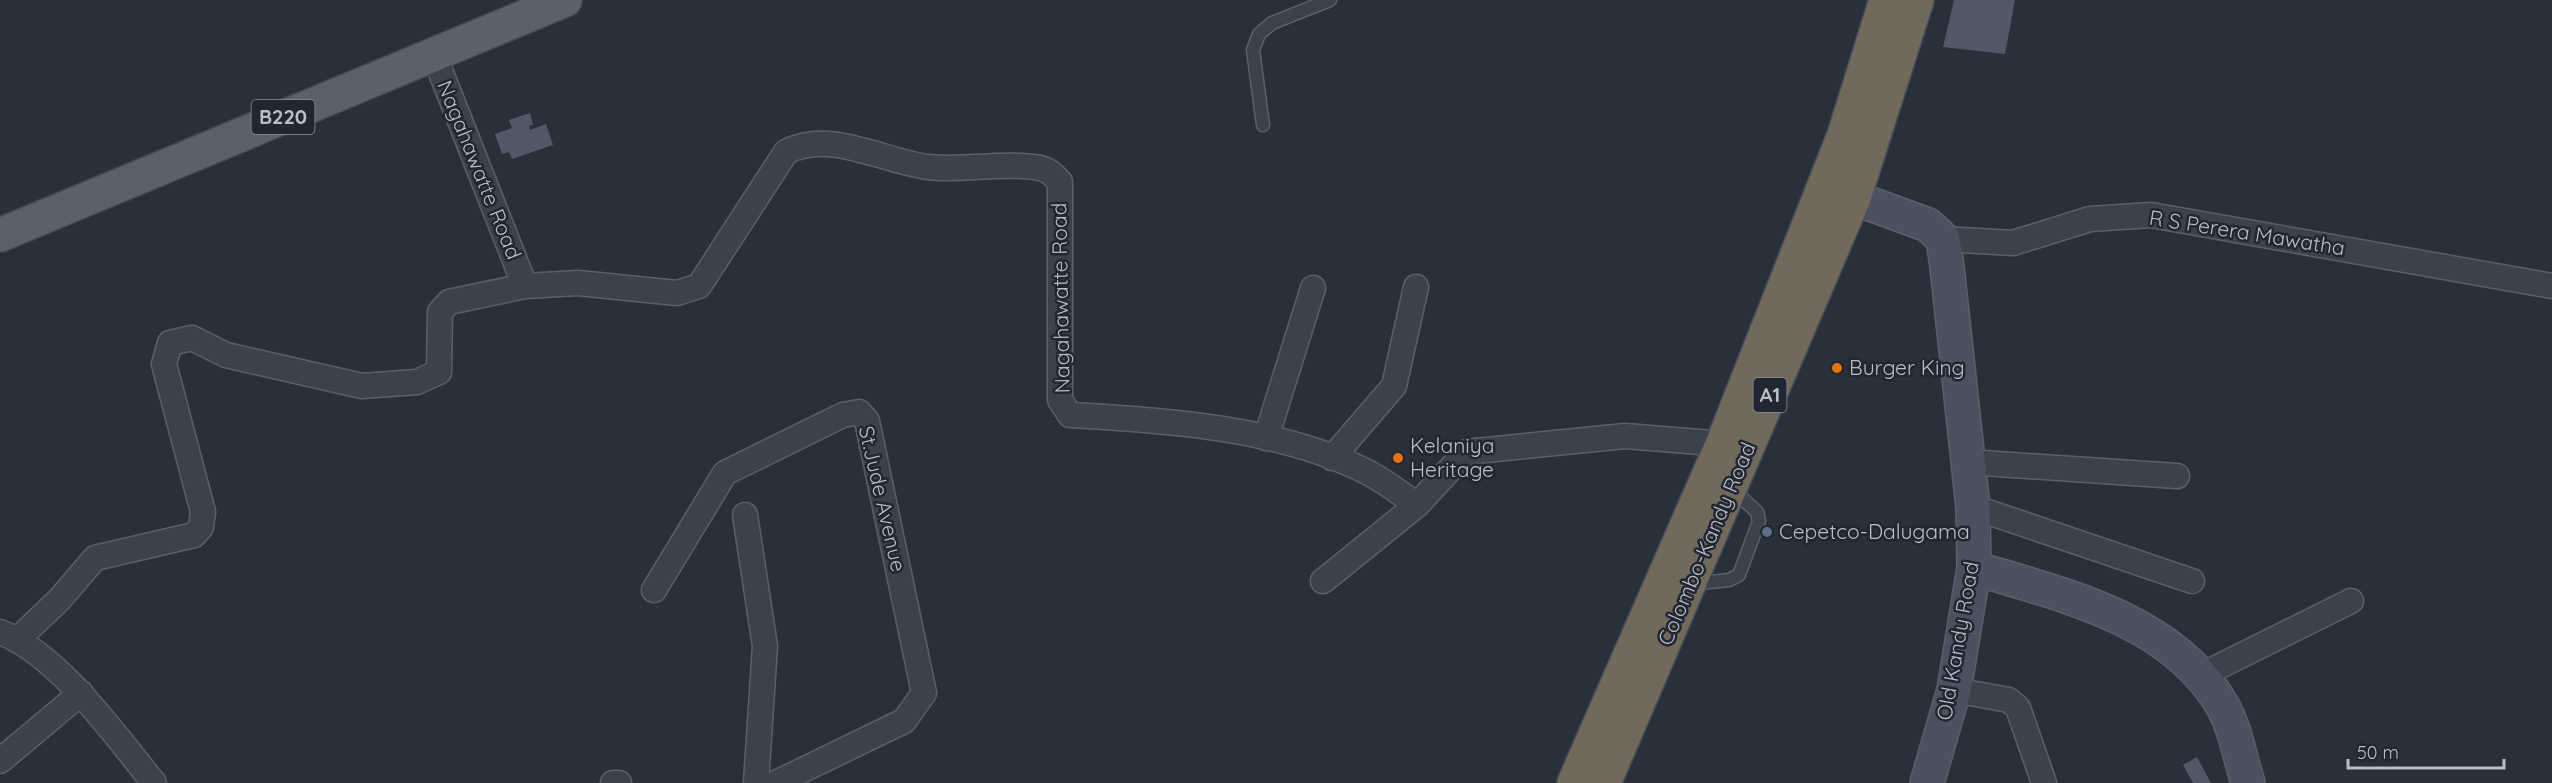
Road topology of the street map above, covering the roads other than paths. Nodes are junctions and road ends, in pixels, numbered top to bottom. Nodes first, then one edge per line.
1 (565, 0) edge
2 (1330, 0) edge
3 (1886, 0) edge
4 (1917, 0) edge
5 (434, 55) junction
6 (1263, 124) dead end
7 (1854, 198) junction
8 (0, 235) edge
9 (1943, 238) junction
10 (525, 286) junction
11 (2552, 286) edge
12 (1416, 287) dead end
13 (1313, 288) dead end
14 (1266, 438) junction
15 (1735, 445) junction
16 (1332, 458) junction
17 (1968, 462) junction
18 (2177, 476) dead end
19 (1417, 505) junction
20 (1973, 507) junction
21 (745, 515) dead end
22 (1974, 568) junction
23 (2192, 580) dead end
24 (1323, 581) dead end
25 (654, 590) dead end
26 (2351, 601) dead end
27 (9, 635) edge
28 (2202, 675) junction
29 (1954, 690) junction
30 (81, 693) junction
31 (0, 761) edge
32 (154, 783) edge
33 (613, 783) edge
34 (619, 783) edge
35 (756, 783) edge
36 (776, 783) edge
37 (1574, 783) edge
38 (1604, 783) edge
39 (1927, 783) edge
40 (2044, 783) edge
41 (2248, 783) edge

1 - 5 main road, B220
2 - 6 lane
3 - 15 highway, Colombo-Kandy Road / A1
4 - 7 highway, Colombo-Kandy Road / A1
5 - 8 main road, B220
5 - 10 street, Nagahawatte Road
7 - 9 street
7 - 15 highway, Colombo-Kandy Road / A1
9 - 11 street, R S Perera Mawatha
9 - 17 street, Old Kandy Road
10 - 14 street, Nagahawatte Road
10 - 27 street, Nagahawatte Road
12 - 16 street
13 - 14 street
14 - 16 street, Nagahawatte Road
15 - 19 street
15 - 37 highway, Colombo-Kandy Road / A1
15 - 38 highway, Colombo-Kandy Road / A1
16 - 19 street, Nagahawatte Road
17 - 18 street
17 - 20 street, Old Kandy Road
19 - 24 street
20 - 22 street, Old Kandy Road
20 - 23 street
21 - 35 street
22 - 28 street
22 - 29 street, Old Kandy Road
25 - 36 street, St.Jude Avenue
26 - 28 street
27 - 30 street
28 - 41 street
29 - 39 street, Old Kandy Road
29 - 40 street
30 - 31 street
30 - 32 street
33 - 34 street

